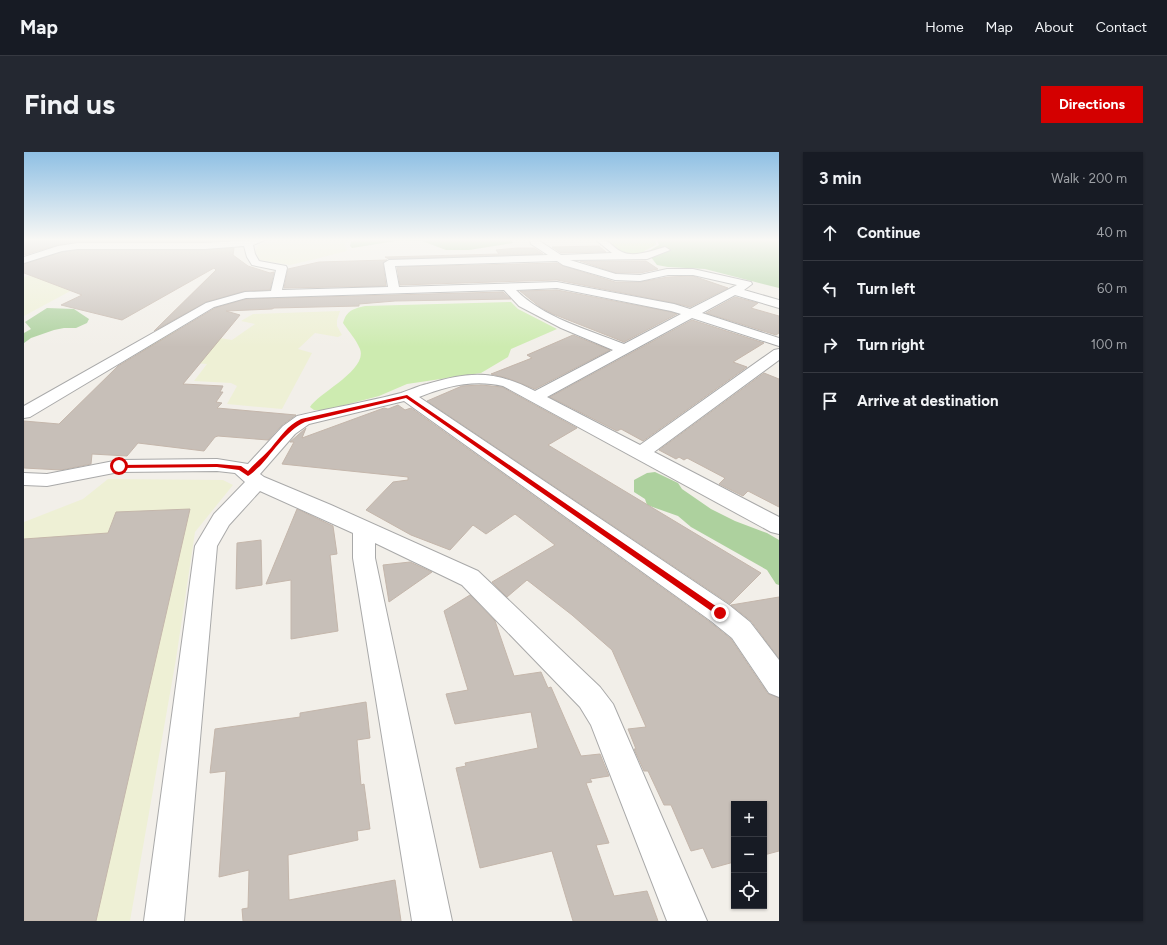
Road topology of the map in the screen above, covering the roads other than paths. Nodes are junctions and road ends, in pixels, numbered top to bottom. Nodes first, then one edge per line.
1 (280, 276) edge
2 (391, 276) edge
3 (580, 276) edge
4 (617, 276) edge
5 (655, 276) edge
6 (710, 276) edge
7 (557, 285) junction
8 (506, 286) junction
9 (394, 290) junction
10 (734, 291) junction
11 (276, 293) junction
12 (779, 304) edge
13 (693, 313) junction
14 (779, 342) edge
15 (623, 349) junction
16 (779, 353) edge
17 (407, 396) junction
18 (535, 397) junction
19 (24, 413) edge
20 (641, 453) junction
21 (252, 478) junction
22 (24, 479) edge
23 (779, 526) edge
24 (364, 529) junction
25 (779, 682) edge
26 (164, 921) edge
27 (432, 921) edge
28 (687, 921) edge

1 - 11 street
2 - 9 street
3 - 7 street
4 - 5 street
6 - 10 street
7 - 8 street
7 - 13 street
8 - 9 street
8 - 15 street
9 - 11 street
10 - 12 street
10 - 13 street
11 - 19 street
13 - 14 street
13 - 15 street
15 - 18 street
16 - 20 street
17 - 18 street
17 - 21 street
17 - 25 street
18 - 20 street
20 - 23 street
21 - 22 street
21 - 24 street
21 - 26 street
24 - 27 street
24 - 28 street

